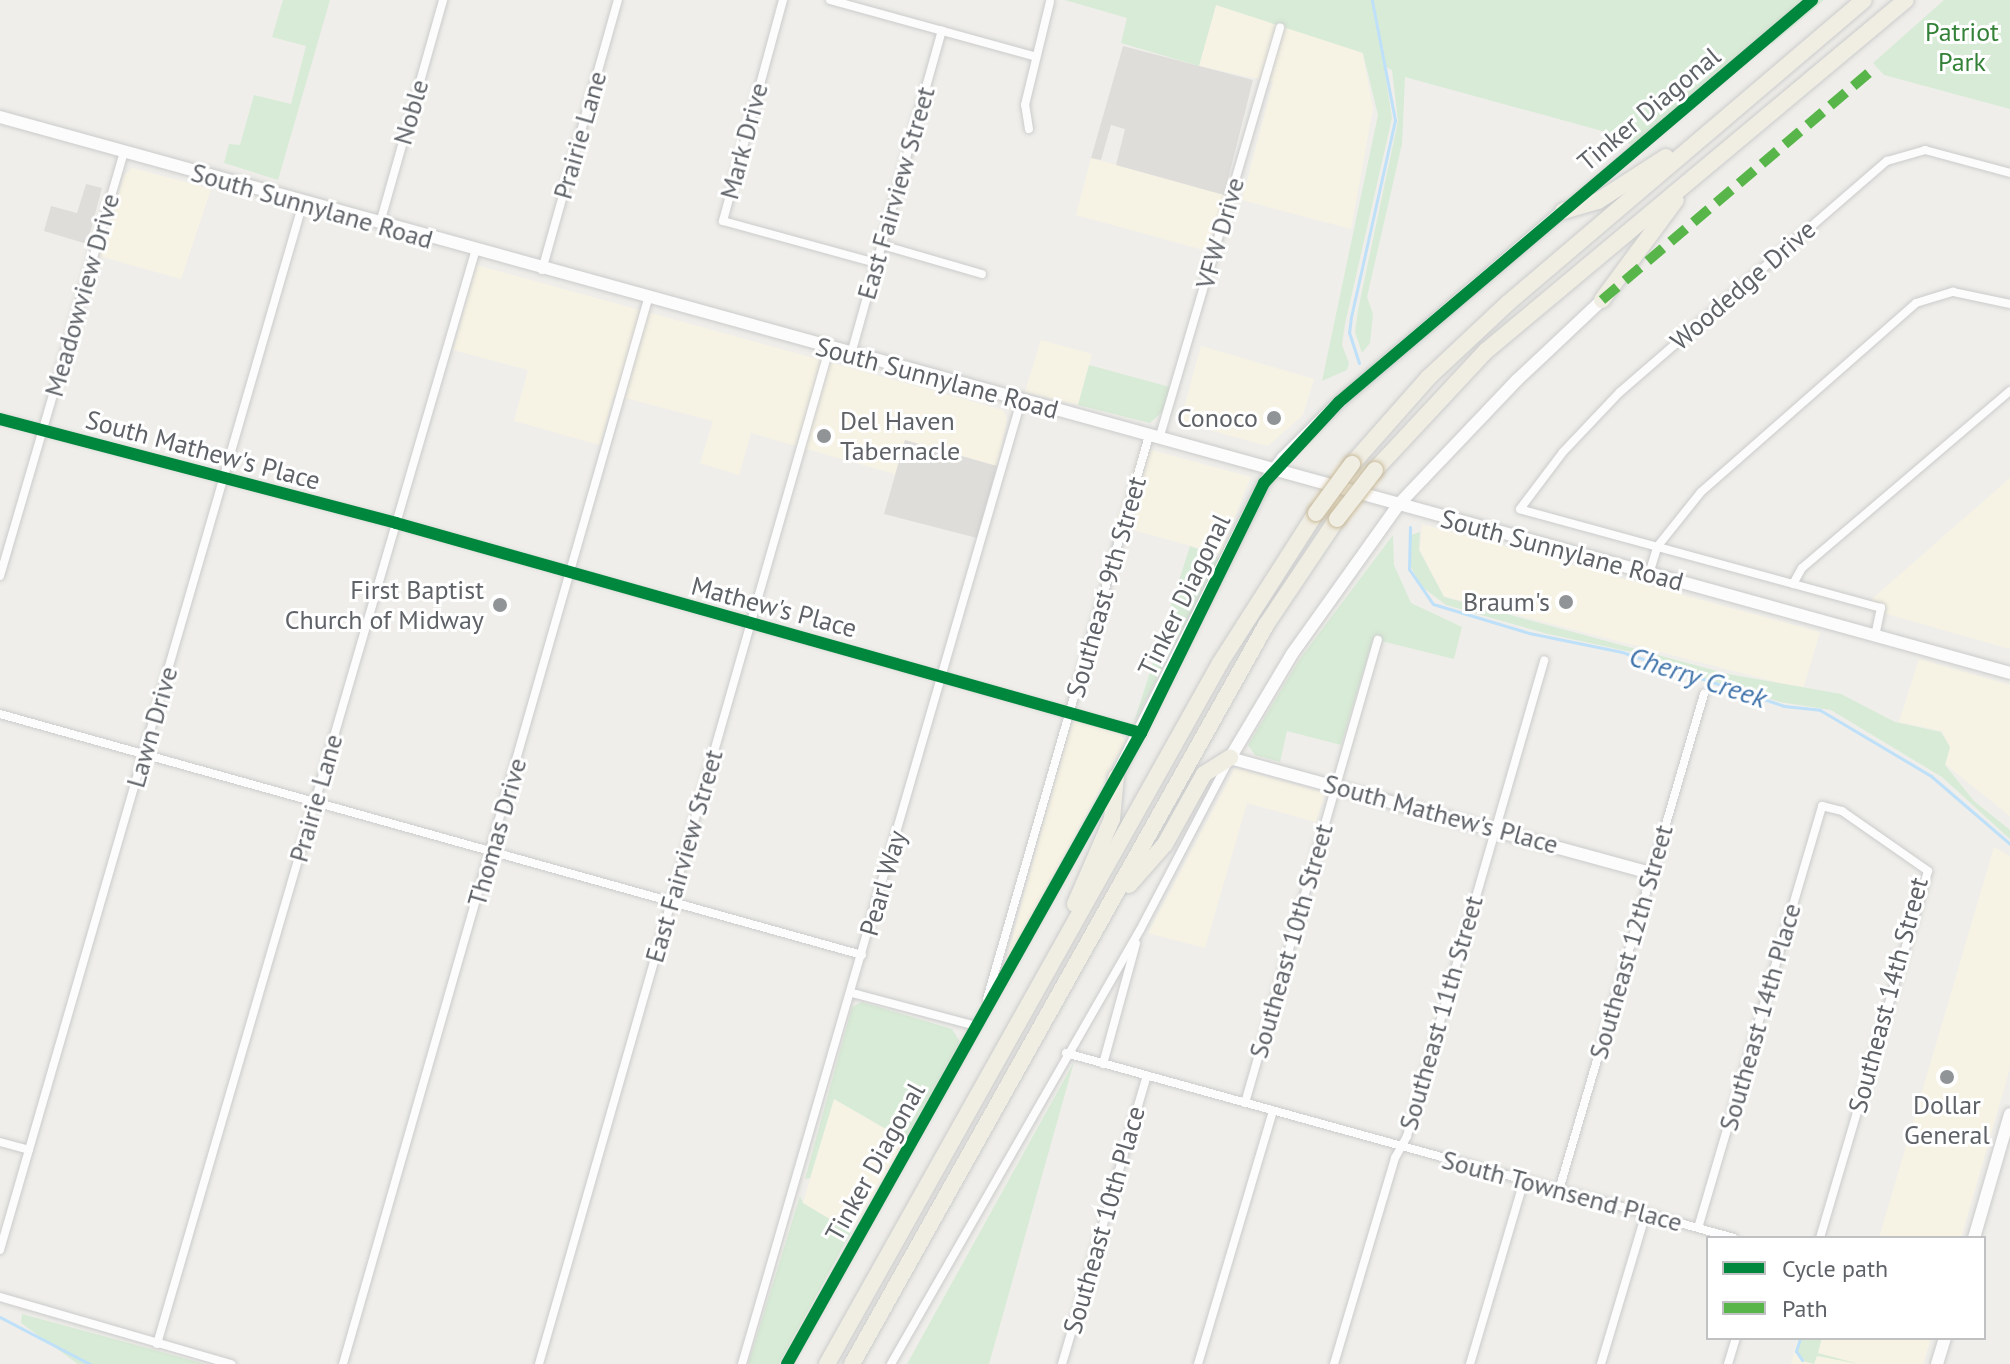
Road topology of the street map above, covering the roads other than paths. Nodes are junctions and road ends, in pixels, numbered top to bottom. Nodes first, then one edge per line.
1 (443, 0) edge
2 (618, 0) edge
3 (783, 0) edge
4 (830, 0) edge
5 (1812, 0) edge
6 (1864, 0) edge
7 (1906, 0) edge
8 (1050, 2) edge
9 (1280, 27) dead end
10 (942, 31) junction
11 (1034, 56) junction
12 (0, 117) edge
13 (1721, 121) junction
14 (1029, 129) dead end
15 (124, 153) junction
16 (1700, 171) junction
17 (2010, 173) edge
18 (303, 203) junction
19 (1563, 211) junction
20 (380, 224) junction
21 (882, 245) junction
22 (475, 252) junction
23 (876, 263) junction
24 (542, 270) junction
25 (982, 274) dead end
26 (648, 299) junction
27 (1602, 300) joint
28 (2010, 304) edge
29 (829, 349) junction
30 (850, 355) junction
31 (2010, 391) edge
32 (1021, 401) junction
33 (0, 419) edge
34 (42, 431) junction
35 (1154, 438) junction
36 (1274, 471) junction
37 (224, 477) junction
38 (1399, 504) junction
39 (1520, 509) joint
40 (396, 523) junction
41 (1657, 547) junction
42 (573, 573) junction
43 (1649, 574) junction
44 (0, 576) edge
45 (1793, 584) junction
46 (751, 623) junction
47 (1875, 636) junction
48 (1378, 640) dead end
49 (1544, 660) dead end
50 (2010, 673) edge
51 (942, 676) junction
52 (1704, 694) dead end
53 (1070, 710) junction
54 (0, 714) edge
55 (1141, 733) junction
56 (145, 752) junction
57 (1230, 758) junction
58 (1116, 777) junction
59 (1336, 785) junction
60 (316, 799) junction
61 (1822, 806) joint
62 (1494, 828) junction
63 (492, 849) junction
64 (1650, 873) junction
65 (670, 901) junction
66 (1104, 914) junction
67 (1140, 930) junction
68 (862, 955) junction
69 (1045, 975) junction
70 (852, 993) junction
71 (982, 1015) junction
72 (976, 1026) junction
73 (1066, 1053) junction
74 (1103, 1064) junction
75 (1147, 1076) junction
76 (1245, 1103) junction
77 (1273, 1111) junction
78 (2010, 1114) edge
79 (0, 1142) edge
80 (1401, 1146) junction
81 (29, 1150) junction
82 (1524, 1180) junction
83 (1559, 1190) junction
84 (1646, 1213) junction
85 (1698, 1228) junction
86 (1727, 1236) edge
87 (1821, 1236) edge
88 (1975, 1236) edge
89 (0, 1250) edge
90 (0, 1297) edge
91 (1735, 1340) edge
92 (1944, 1340) edge
93 (157, 1344) junction
94 (231, 1364) edge
95 (343, 1364) edge
96 (539, 1364) edge
97 (742, 1364) edge
98 (787, 1364) edge
99 (827, 1364) edge
100 (852, 1364) edge
101 (891, 1364) edge
102 (1062, 1364) edge
103 (1198, 1364) edge
104 (1334, 1364) edge
105 (1470, 1364) edge
106 (1601, 1364) edge
107 (1728, 1364) edge
108 (1937, 1364) edge

1 - 20 street, Noble
2 - 24 street, Prairie Lane
3 - 23 street, Mark Drive
4 - 10 street
5 - 19 street, Tinker Diagonal
6 - 13 highway
7 - 16 highway
8 - 11 street
9 - 35 street, VFW Drive
10 - 11 street
10 - 21 street, East Fairview Street
11 - 14 street
12 - 15 main road, South Sunnylane Road
13 - 19 highway
13 - 69 highway, bridge
15 - 18 main road, South Sunnylane Road
15 - 34 street, Meadowview Drive
16 - 27 highway
16 - 66 highway, bridge
17 - 39 street, Woodedge Drive
18 - 20 main road, South Sunnylane Road
18 - 37 street, Lawn Drive
19 - 36 main road, Tinker Diagonal
20 - 22 main road, South Sunnylane Road
21 - 23 street, East Fairview Street
21 - 25 street
22 - 24 main road, South Sunnylane Road
22 - 40 street, Prairie Lane
23 - 30 street, East Fairview Street
24 - 26 main road, South Sunnylane Road
26 - 29 main road, South Sunnylane Road
26 - 42 street, Thomas Drive
27 - 38 main road
28 - 41 street
29 - 30 main road, South Sunnylane Road
29 - 46 street, East Fairview Street
30 - 32 main road, South Sunnylane Road
31 - 45 street
32 - 35 main road, South Sunnylane Road
32 - 51 street, Pearl Way
33 - 34 street, South Mathew's Place
34 - 37 street, South Mathew's Place
34 - 44 street, Meadowview Drive
35 - 36 main road, South Sunnylane Road
35 - 53 street, Southeast 9th Street
36 - 38 main road, South Sunnylane Road
36 - 55 main road, Tinker Diagonal
37 - 40 street, South Mathew's Place
37 - 56 street, Lawn Drive
38 - 43 main road, South Sunnylane Road
38 - 57 main road
39 - 41 street, South Sunnylane Road
40 - 42 street, Mathew's Place
40 - 60 street, Prairie Lane
41 - 43 street
41 - 45 street, South Sunnylane Road
42 - 46 street, Mathew's Place
42 - 63 street, Thomas Drive
43 - 47 main road, South Sunnylane Road
45 - 47 street, South Sunnylane Road
46 - 51 street, Mathew's Place
46 - 65 street, East Fairview Street
47 - 50 main road, South Sunnylane Road
48 - 59 street, Southeast 10th Street
49 - 62 street, Southeast 11th Street
51 - 53 street, Mathew's Place
51 - 68 street, Pearl Way
52 - 64 street, Southeast 12th Street
53 - 55 street, Mathew's Place
53 - 71 street, Southeast 9th Street
54 - 56 street
55 - 58 main road, Tinker Diagonal
56 - 60 street
56 - 81 street, Lawn Drive
57 - 59 main road, South Mathew's Place
57 - 66 highway
57 - 67 street
58 - 69 highway
58 - 71 street, Tinker Diagonal
59 - 62 main road, South Mathew's Place
59 - 76 street, Southeast 10th Street
60 - 63 street
60 - 93 street, Prairie Lane
61 - 85 street, Southeast 14th Place
61 - 87 street, Southeast 14th Street
62 - 64 main road, South Mathew's Place
62 - 80 street, Southeast 11th Street
63 - 65 street
63 - 95 street, Thomas Drive
64 - 83 street, Southeast 12th Street
65 - 68 street
65 - 96 street, East Fairview Street
66 - 100 highway
67 - 73 street
67 - 74 street
68 - 70 street, Pearl Way
69 - 99 highway
70 - 72 street
70 - 97 street, Pearl Way
71 - 72 street, Tinker Diagonal
72 - 98 street, Tinker Diagonal
73 - 74 street, South Townsend Place
73 - 101 street
74 - 75 street, South Townsend Place
75 - 76 street, South Townsend Place
75 - 102 street, Southeast 10th Place
76 - 77 street, South Townsend Place
77 - 80 street, South Townsend Place
77 - 103 street
78 - 88 main road
79 - 81 street
80 - 82 street, South Townsend Place
80 - 104 street, Southeast 11th Street
81 - 89 street, Lawn Drive
82 - 83 street, South Townsend Place
82 - 105 street
83 - 84 street, South Townsend Place
84 - 85 street, South Townsend Place
84 - 106 street
85 - 86 street, South Townsend Place
90 - 93 street
91 - 107 street
92 - 108 main road
93 - 94 street

